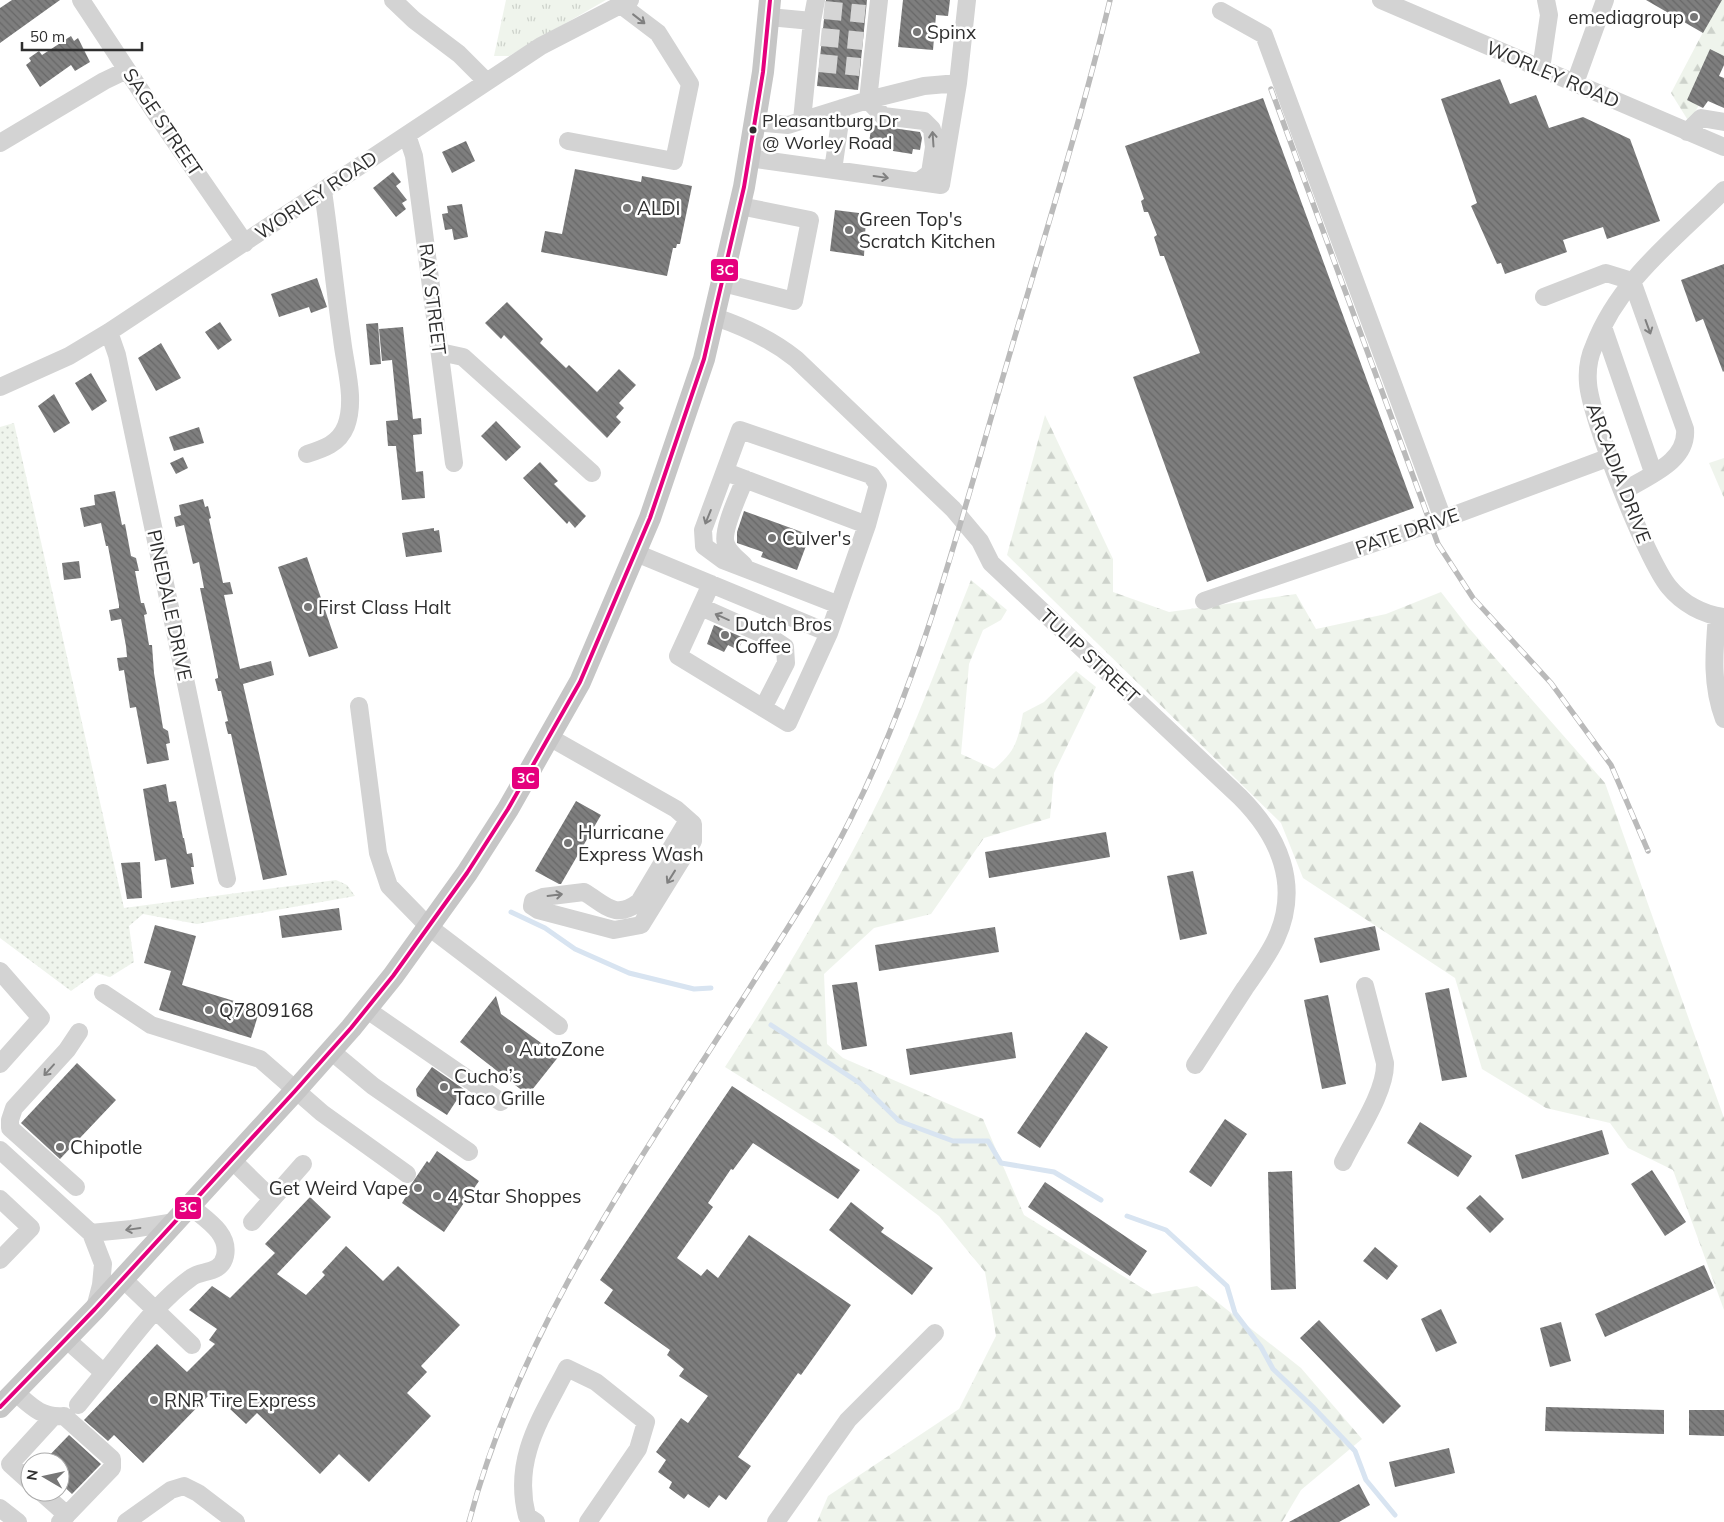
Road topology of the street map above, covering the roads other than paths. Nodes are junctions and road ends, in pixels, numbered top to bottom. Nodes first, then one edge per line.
1 (81, 0) edge
2 (393, 0) edge
3 (967, 0) edge
4 (1381, 0) edge
5 (1546, 0) edge
6 (1605, 0) edge
7 (626, 2) edge
8 (769, 9) edge
9 (874, 9) edge
10 (1221, 11) dead end
11 (816, 19) edge
12 (1541, 69) junction
13 (127, 70) junction
14 (486, 81) junction
15 (958, 83) junction
16 (1574, 84) junction
17 (868, 100) junction
18 (842, 108) junction
19 (802, 120) junction
20 (755, 122) junction
21 (1724, 122) edge
22 (1687, 132) junction
23 (407, 135) junction
24 (568, 141) dead end
25 (0, 143) edge
26 (1724, 147) edge
27 (749, 158) junction
28 (833, 170) junction
29 (918, 182) junction
30 (1724, 190) edge
31 (323, 191) junction
32 (740, 206) junction
33 (245, 243) junction
34 (1632, 281) junction
35 (723, 283) junction
36 (1544, 297) dead end
37 (715, 317) junction
38 (1603, 327) junction
39 (109, 332) junction
40 (440, 352) junction
41 (0, 387) edge
42 (307, 454) dead end
43 (1610, 457) junction
44 (454, 463) dead end
45 (726, 472) junction
46 (1653, 472) junction
47 (592, 473) dead end
48 (745, 478) junction
49 (1624, 491) junction
50 (1443, 519) junction
51 (867, 525) junction
52 (636, 553) junction
53 (750, 570) junction
54 (712, 584) junction
55 (1204, 601) dead end
56 (838, 605) junction
57 (700, 607) junction
58 (1720, 617) edge
59 (829, 633) junction
60 (359, 706) dead end
61 (763, 708) junction
62 (1724, 719) edge
63 (549, 736) junction
64 (688, 820) junction
65 (227, 879) dead end
66 (429, 927) junction
67 (0, 971) edge
68 (1365, 986) dead end
69 (104, 993) dead end
70 (366, 1009) junction
71 (559, 1026) dead end
72 (79, 1032) dead end
73 (331, 1051) junction
74 (0, 1064) edge
75 (1195, 1065) dead end
76 (296, 1091) junction
77 (501, 1102) dead end
78 (0, 1150) edge
79 (469, 1152) dead end
80 (232, 1160) junction
81 (1343, 1162) dead end
82 (303, 1164) dead end
83 (407, 1174) dead end
84 (76, 1187) dead end
85 (0, 1199) edge
86 (272, 1199) junction
87 (183, 1214) junction
88 (252, 1222) dead end
89 (91, 1233) junction
90 (0, 1260) edge
91 (123, 1278) junction
92 (95, 1309) junction
93 (156, 1310) junction
94 (935, 1333) dead end
95 (66, 1339) junction
96 (192, 1346) dead end
97 (104, 1373) junction
98 (7, 1400) edge
99 (78, 1405) dead end
100 (53, 1417) junction
101 (21, 1452) edge
102 (20, 1453) edge
103 (20, 1473) edge
104 (50, 1502) edge
105 (0, 1508) edge
106 (64, 1518) edge
107 (18, 1522) edge
108 (126, 1522) edge
109 (236, 1522) edge
110 (536, 1522) edge
111 (588, 1522) edge
112 (776, 1522) edge

1 - 13 street, SAGE STREET
2 - 14 street
3 - 15 street
4 - 12 street, WORLEY ROAD
5 - 12 street
6 - 16 street
7 - 14 street, WORLEY ROAD
7 -> 24 street
8 - 11 street
8 - 20 main road
9 - 17 street
10 - 50 street
11 - 19 street
12 - 16 street, WORLEY ROAD
13 - 25 street
13 - 33 street, SAGE STREET
14 - 23 street, WORLEY ROAD
15 - 17 street
15 - 29 street
16 - 22 street, WORLEY ROAD
17 - 18 street
29 -> 17 street
18 - 19 street
18 - 28 street
19 - 20 street
20 - 27 main road
21 - 22 street
22 - 26 street, WORLEY ROAD
23 - 31 street, WORLEY ROAD
23 - 40 street, RAY STREET
27 - 28 street
27 - 32 main road
28 -> 29 street
30 - 34 street, ARCADIA DRIVE
31 - 33 street, WORLEY ROAD
31 - 42 street
32 - 35 main road
32 - 35 street
33 - 39 street, WORLEY ROAD
34 - 36 street
34 - 38 street, ARCADIA DRIVE
34 -> 46 street
35 - 37 main road
37 - 52 main road
37 - 75 street, TULIP STREET
38 - 43 street, ARCADIA DRIVE
38 - 46 street
39 - 41 street, WORLEY ROAD
39 - 65 street, PINEDALE DRIVE
40 - 44 street, RAY STREET
40 - 47 street
43 - 49 street, ARCADIA DRIVE
43 - 50 street, PATE DRIVE
45 - 48 street
45 - 51 street
45 -> 53 street
46 - 49 street
48 - 51 street
48 - 53 street
49 - 58 street, ARCADIA DRIVE
50 - 55 street, PATE DRIVE
51 - 56 street
52 - 54 street
52 - 63 main road
53 - 56 street
54 - 57 street
54 - 59 street
56 - 59 street
57 - 61 street
61 -> 57 street
58 - 62 street
59 - 61 street
60 - 66 street
63 - 64 street
63 - 66 main road
64 -> 64 street
66 - 70 main road
66 - 71 street
67 - 74 street
68 - 81 street
69 - 76 street
70 - 73 main road
70 - 77 street
72 -> 84 street
73 - 76 main road
73 - 79 street
76 - 80 main road
76 - 83 street
78 - 89 street
80 - 86 street
80 - 87 main road
82 - 86 street
85 - 90 street
86 - 88 street
87 -> 89 street
87 - 91 main road
87 - 93 street
89 - 92 street
91 - 92 main road
91 - 93 street
92 - 95 main road
93 - 96 street
93 - 97 street
94 - 112 street
95 - 97 street
95 - 98 main road
97 - 99 street
98 - 100 street
100 - 101 street
100 - 106 street
102 - 103 street
104 - 106 street
105 - 107 street
108 - 109 street
110 - 111 street

